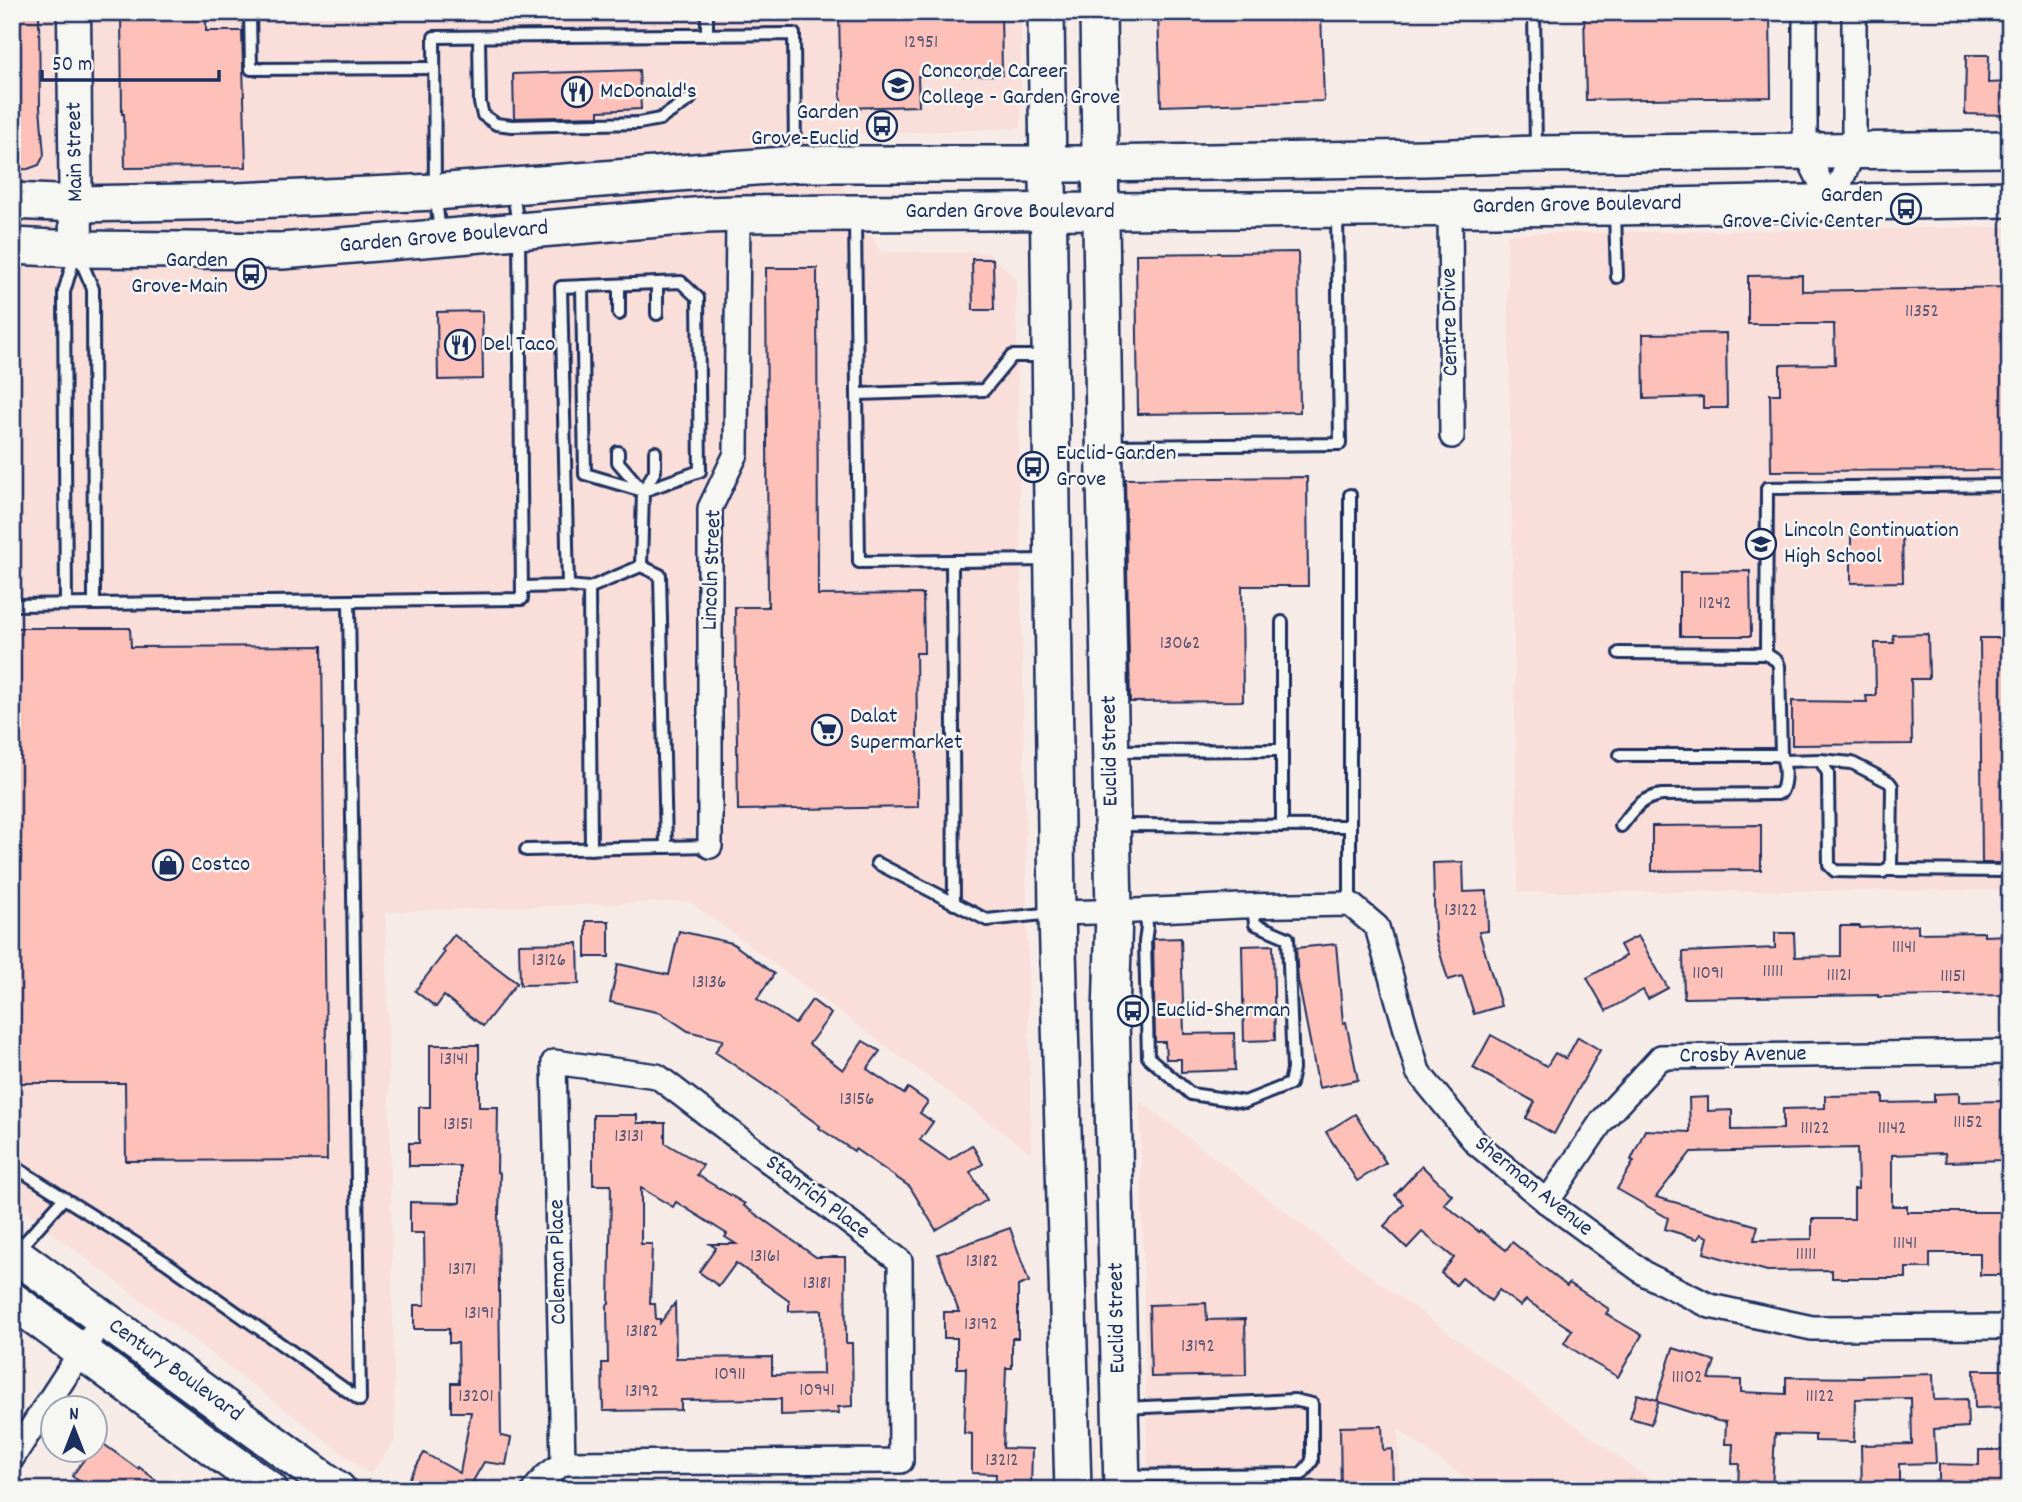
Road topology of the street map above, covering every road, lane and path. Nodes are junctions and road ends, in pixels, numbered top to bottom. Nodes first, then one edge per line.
1 (74, 12) edge
2 (250, 12) edge
3 (707, 12) edge
4 (1046, 12) edge
5 (1098, 12) edge
6 (1534, 12) edge
7 (1805, 12) edge
8 (1854, 12) edge
9 (707, 34) junction
10 (480, 37) junction
11 (434, 68) junction
12 (690, 99) dead end
13 (2010, 149) edge
14 (1805, 151) junction
15 (1854, 151) junction
16 (1536, 154) junction
17 (1047, 163) junction
18 (795, 164) junction
19 (1100, 164) junction
20 (513, 185) junction
21 (435, 192) junction
22 (2010, 199) edge
23 (12, 201) edge
24 (77, 204) junction
25 (1831, 204) junction
26 (1615, 206) junction
27 (1450, 208) junction
28 (1337, 209) junction
29 (1048, 211) junction
30 (1100, 211) junction
31 (855, 213) junction
32 (738, 214) junction
33 (519, 232) junction
34 (441, 238) junction
35 (12, 246) edge
36 (76, 249) junction
37 (1616, 277) dead end
38 (657, 283) junction
39 (619, 285) junction
40 (582, 286) junction
41 (619, 314) dead end
42 (657, 314) dead end
43 (1050, 355) junction
44 (857, 394) junction
45 (1452, 436) dead end
46 (1104, 446) junction
47 (618, 452) dead end
48 (655, 452) dead end
49 (2010, 485) edge
50 (643, 491) junction
51 (1350, 495) dead end
52 (1051, 560) junction
53 (952, 561) junction
54 (641, 566) junction
55 (568, 586) junction
56 (522, 587) junction
57 (589, 588) junction
58 (349, 601) junction
59 (66, 604) junction
60 (94, 604) junction
61 (12, 605) edge
62 (1282, 622) dead end
63 (1619, 653) dead end
64 (1766, 654) junction
65 (1282, 750) junction
66 (1111, 751) junction
67 (1620, 755) dead end
68 (1783, 759) junction
69 (1820, 760) junction
70 (1112, 825) junction
71 (1621, 826) dead end
72 (1282, 827) junction
73 (1350, 827) junction
74 (710, 846) joint
75 (666, 847) junction
76 (591, 849) junction
77 (526, 850) dead end
78 (877, 863) dead end
79 (1887, 870) junction
80 (2010, 871) edge
81 (954, 904) junction
82 (1350, 904) junction
83 (1253, 906) junction
84 (1130, 911) junction
85 (1057, 913) junction
86 (2010, 1052) edge
87 (554, 1062) joint
88 (12, 1165) edge
89 (65, 1198) junction
90 (1547, 1202) junction
91 (13, 1253) edge
92 (12, 1300) edge
93 (103, 1318) junction
94 (2010, 1327) edge
95 (82, 1351) junction
96 (1121, 1408) junction
97 (12, 1458) edge
98 (564, 1463) junction
99 (1122, 1483) edge
100 (270, 1490) edge
101 (338, 1490) edge
102 (534, 1490) edge
103 (1073, 1490) edge

1 - 24 street, Main Street
2 - 11 lane
3 - 9 lane
4 - 17 main road
5 - 19 main road, Euclid Street
6 - 16 lane
7 - 14 street
8 - 15 street
9 - 10 lane
9 - 18 lane
10 - 11 lane
10 - 12 lane
11 - 21 lane
13 - 15 main road, Garden Grove Boulevard
14 - 15 main road, Garden Grove Boulevard
14 - 16 main road, Garden Grove Boulevard
14 - 25 street
15 - 25 street
16 - 19 main road, Garden Grove Boulevard
17 - 18 main road, Garden Grove Boulevard
17 - 19 main road, Garden Grove Boulevard
17 - 29 main road
18 - 20 main road, Garden Grove Boulevard
19 - 30 main road, Euclid Street
20 - 21 main road, Garden Grove Boulevard
20 - 33 lane
21 - 24 main road, Garden Grove Boulevard
21 - 34 lane
22 - 25 main road, Garden Grove Boulevard
23 - 24 main road, Garden Grove Boulevard
24 - 36 street, Main Street
25 - 26 main road, Garden Grove Boulevard
26 - 27 main road, Garden Grove Boulevard
26 - 37 lane
27 - 28 main road, Garden Grove Boulevard
27 - 45 street, Centre Drive
28 - 30 main road, Garden Grove Boulevard
28 - 46 lane
29 - 30 main road, Garden Grove Boulevard
29 - 31 main road, Garden Grove Boulevard
29 - 43 main road
30 - 46 main road, Euclid Street
31 - 32 main road, Garden Grove Boulevard
31 - 44 lane
32 - 33 main road, Garden Grove Boulevard
32 - 74 street, Lincoln Street
33 - 34 main road, Garden Grove Boulevard
33 - 56 lane
34 - 36 main road, Garden Grove Boulevard
35 - 36 main road, Garden Grove Boulevard
36 - 59 lane
36 - 60 lane
38 - 39 lane
38 - 42 lane
38 - 50 lane
39 - 40 lane
39 - 41 lane
40 - 50 lane
40 - 55 lane
43 - 44 lane
43 - 52 main road
44 - 53 lane
46 - 66 main road, Euclid Street
47 - 50 lane
48 - 50 lane
49 - 64 lane
50 - 54 lane
51 - 73 lane
52 - 53 lane
52 - 85 main road
53 - 81 lane
54 - 57 lane
54 - 75 lane
55 - 56 lane
55 - 57 lane
56 - 58 lane
57 - 76 lane
58 - 60 lane
58 - 89 lane
59 - 60 lane
59 - 61 lane
62 - 65 lane
63 - 64 lane
64 - 68 lane
65 - 66 lane
65 - 72 lane
66 - 70 main road, Euclid Street
67 - 68 lane
68 - 69 lane
68 - 71 lane
69 - 79 lane
69 - 79 lane
70 - 72 lane
70 - 84 main road, Euclid Street
72 - 73 lane
73 - 82 lane
74 - 75 lane
75 - 76 lane
76 - 77 lane
78 - 81 lane
79 - 80 lane
81 - 85 lane
82 - 83 street
82 - 90 street, Sherman Avenue
83 - 84 street
83 - 84 lane
84 - 85 street
84 - 96 main road, Euclid Street
85 - 103 main road
86 - 90 street, Crosby Avenue
87 - 98 street, Coleman Place
87 - 98 street, Stanrich Place
88 - 89 lane
89 - 91 lane
90 - 94 street, Sherman Avenue
91 - 93 main road, Century Boulevard
92 - 95 main road, Century Boulevard
93 - 95 street
93 - 101 main road, Century Boulevard
95 - 97 street
95 - 100 main road, Century Boulevard
96 - 99 main road, Euclid Street
96 - 99 lane
98 - 102 street

